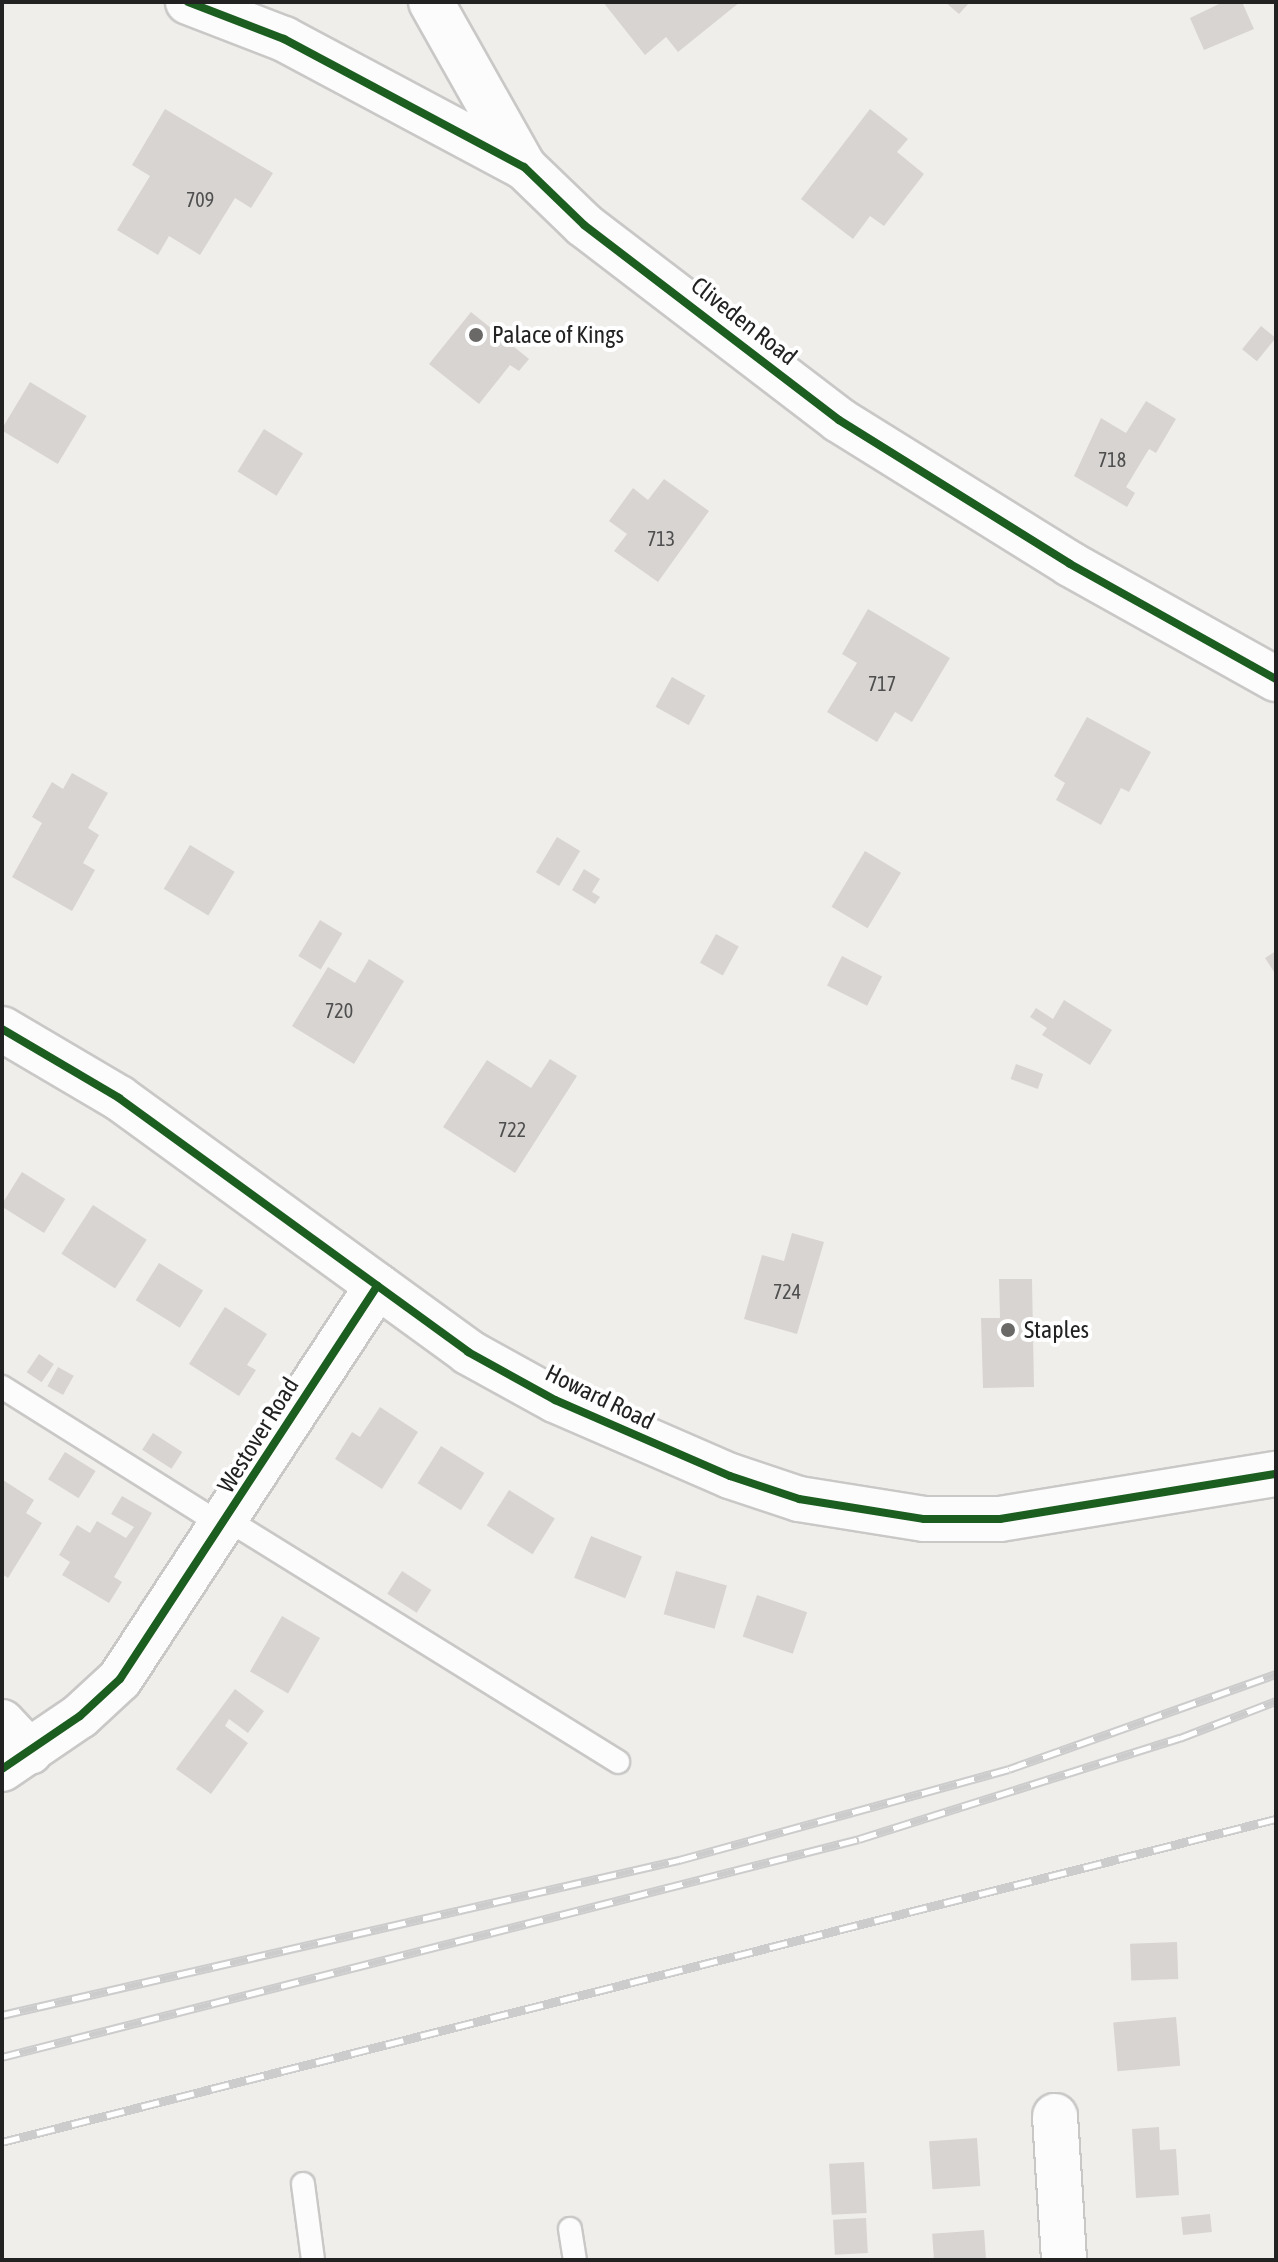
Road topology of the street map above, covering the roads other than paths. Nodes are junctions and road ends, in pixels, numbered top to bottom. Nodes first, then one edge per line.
1 (431, 2) edge
2 (224, 6) edge
3 (524, 167) junction
4 (1276, 679) edge
5 (2, 1029) edge
6 (377, 1286) junction
7 (2, 1387) edge
8 (1276, 1474) edge
9 (226, 1523) junction
10 (11, 1748) edge
11 (618, 1762) dead end
12 (1055, 2116) dead end
13 (303, 2184) dead end
14 (570, 2229) dead end
15 (313, 2260) edge
16 (575, 2260) edge
17 (1064, 2260) edge

1 - 3 street
2 - 3 street, Cliveden Road
3 - 4 street, Cliveden Road
5 - 6 street, Howard Road
6 - 8 street, Howard Road
6 - 9 street, Westover Road
7 - 9 lane
9 - 10 street, Westover Road
9 - 11 lane
12 - 17 street
13 - 15 lane
14 - 16 lane

